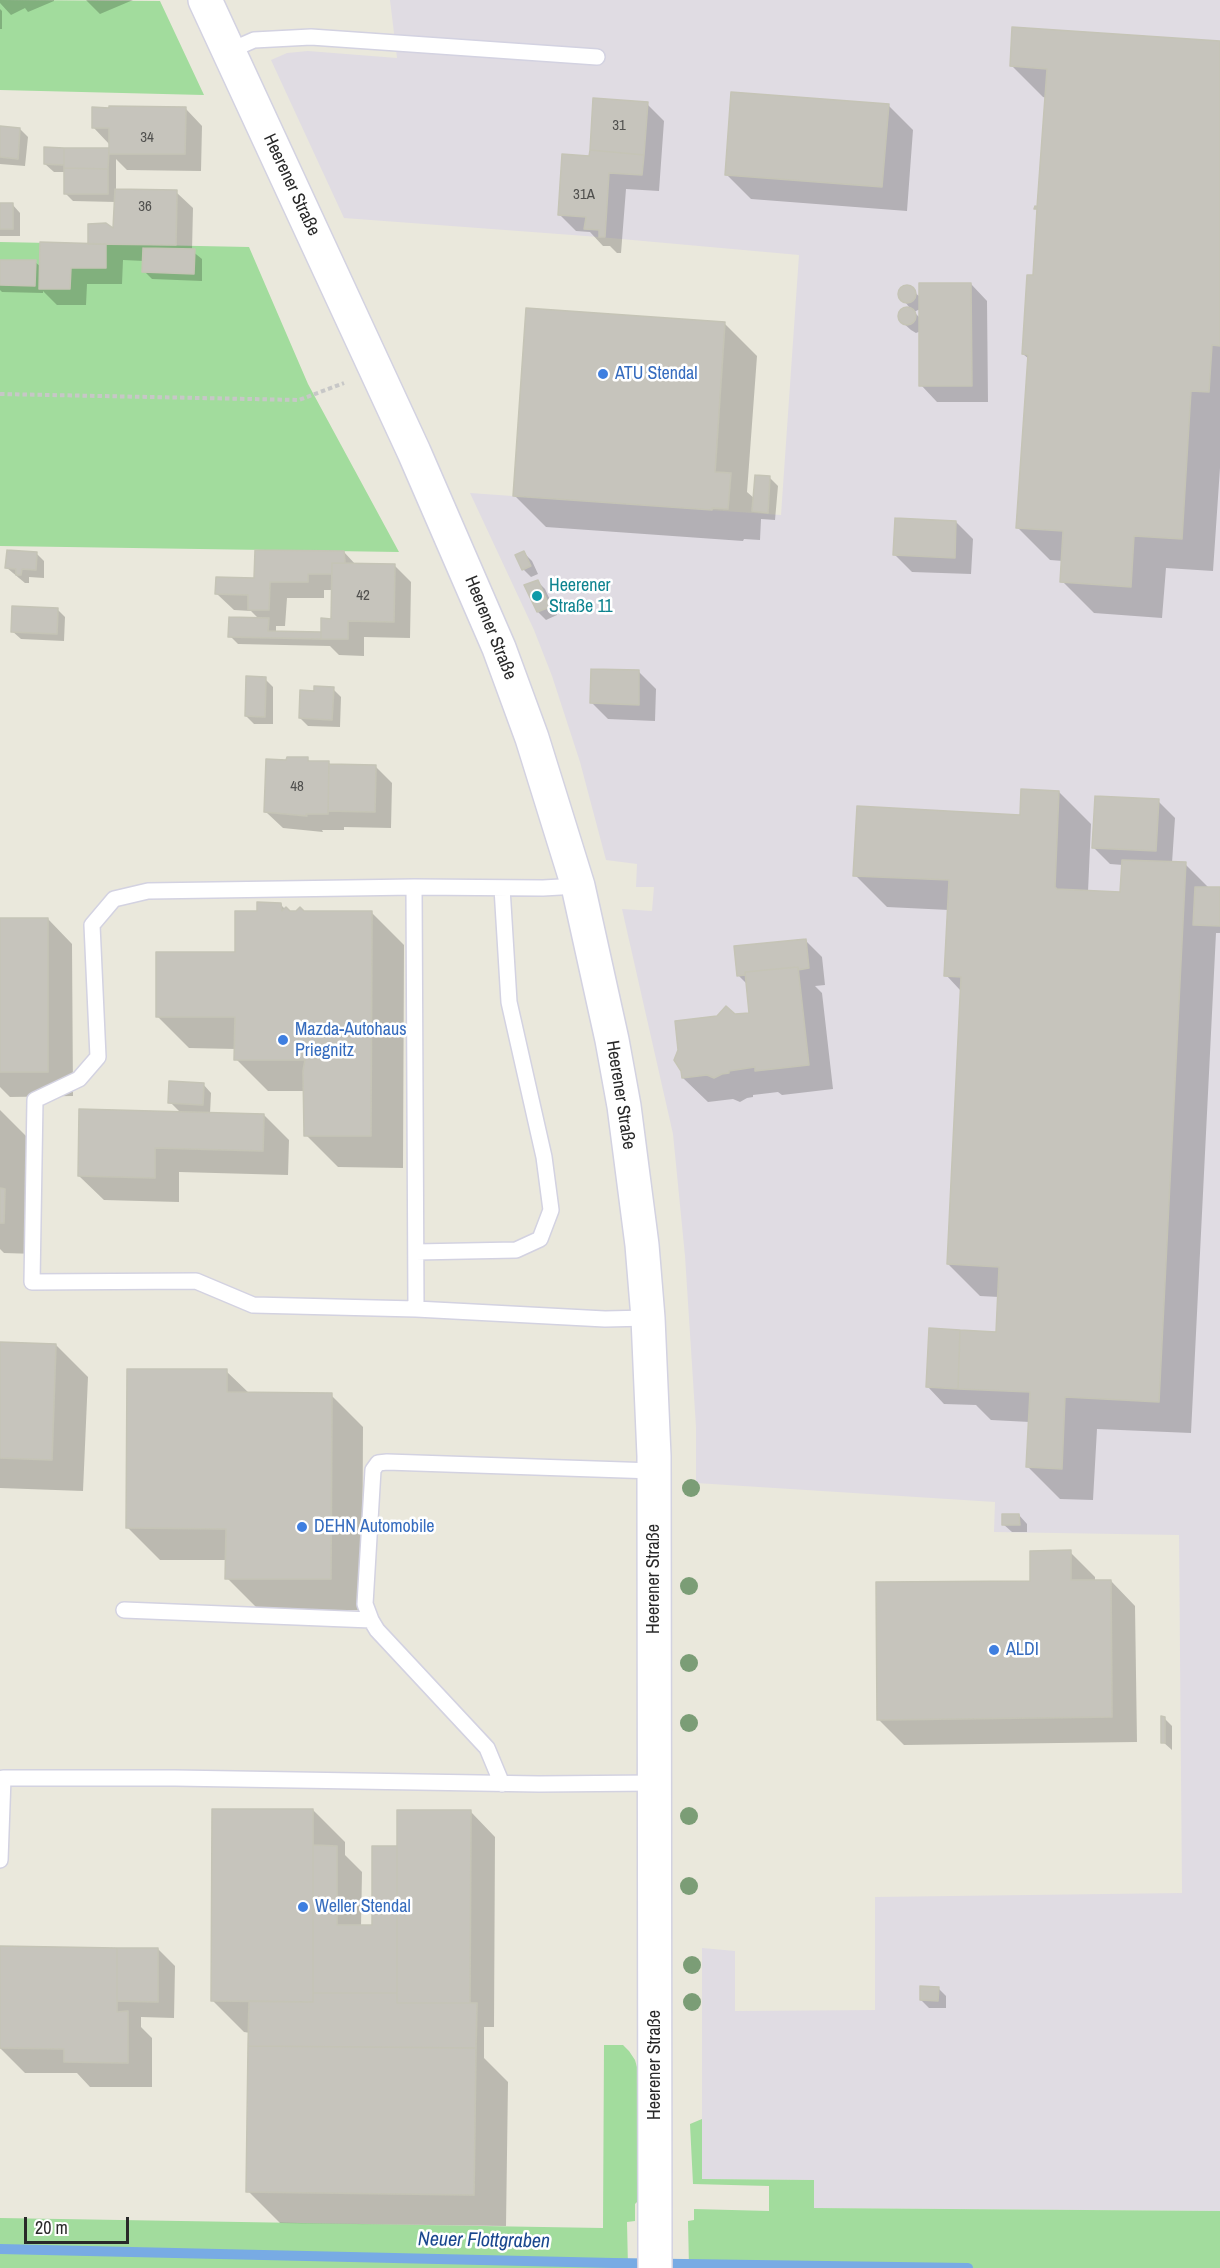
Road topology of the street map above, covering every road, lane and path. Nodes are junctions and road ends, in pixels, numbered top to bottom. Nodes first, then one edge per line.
1 (206, 0) edge
2 (229, 51) junction
3 (597, 57) dead end
4 (375, 368) junction
5 (0, 394) edge
6 (578, 886) junction
7 (414, 887) junction
8 (502, 888) junction
9 (416, 1252) junction
10 (416, 1309) junction
11 (648, 1318) junction
12 (654, 1471) junction
13 (124, 1610) dead end
14 (371, 1620) junction
15 (655, 1783) junction
16 (502, 1784) junction
17 (0, 1860) edge
18 (655, 2268) edge

1 - 2 main road, Heerener Straße
2 - 3 lane
2 - 4 main road, Heerener Straße
4 - 5 path
4 - 6 main road, Heerener Straße
6 - 8 lane
6 - 11 main road, Heerener Straße
7 - 8 lane
7 - 9 lane
7 - 10 lane
8 - 9 lane
9 - 10 lane
10 - 11 lane
11 - 12 main road, Heerener Straße
12 - 14 lane
12 - 15 main road, Heerener Straße
13 - 14 lane
14 - 16 lane
15 - 16 lane
15 - 18 main road, Heerener Straße
16 - 17 lane

